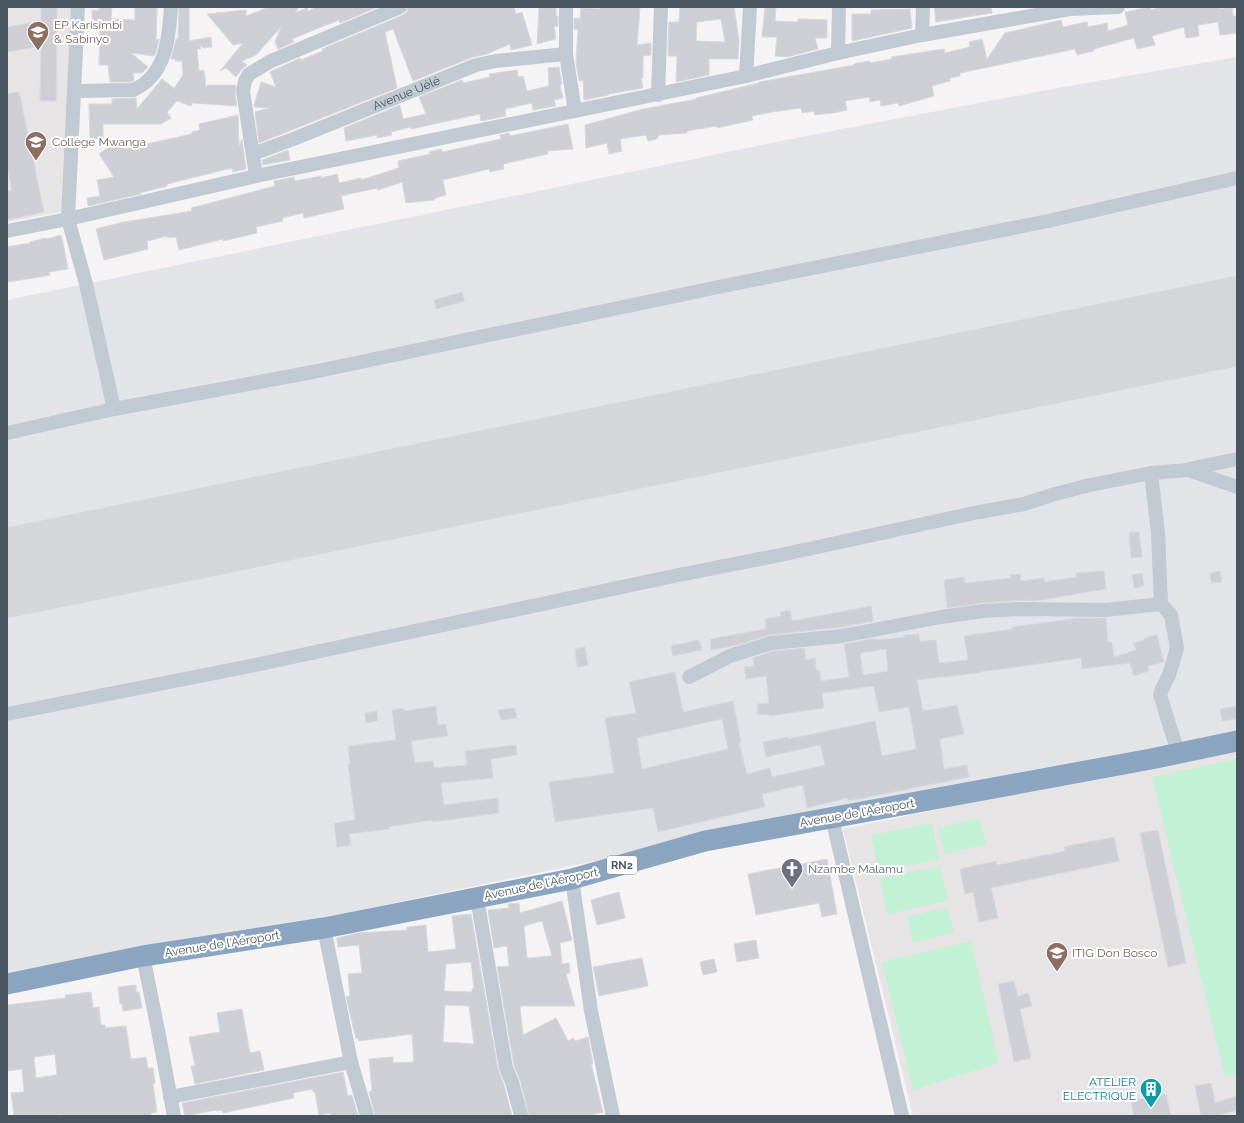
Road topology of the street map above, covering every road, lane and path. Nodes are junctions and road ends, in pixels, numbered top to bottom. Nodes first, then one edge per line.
1 (78, 7) edge
2 (171, 7) edge
3 (400, 7) edge
4 (566, 7) edge
5 (661, 7) edge
6 (750, 7) edge
7 (839, 7) edge
8 (923, 7) edge
9 (1118, 7) edge
10 (1070, 8) edge
11 (922, 35) junction
12 (838, 53) junction
13 (566, 54) junction
14 (746, 76) junction
15 (74, 91) junction
16 (658, 94) junction
17 (574, 111) junction
18 (253, 154) junction
19 (256, 176) junction
20 (1237, 178) edge
21 (68, 219) junction
22 (7, 231) edge
23 (114, 409) junction
24 (7, 433) edge
25 (1237, 459) edge
26 (1188, 470) junction
27 (1151, 474) junction
28 (1237, 487) edge
29 (1162, 604) junction
30 (689, 677) dead end
31 (7, 714) edge
32 (1237, 741) edge
33 (1177, 753) junction
34 (832, 818) junction
35 (572, 879) junction
36 (477, 898) junction
37 (324, 928) junction
38 (143, 956) junction
39 (7, 984) edge
40 (351, 1062) junction
41 (170, 1097) junction
42 (521, 1115) dead end
43 (174, 1116) edge
44 (367, 1116) edge
45 (614, 1116) edge
46 (902, 1116) edge

1 - 15 street
2 - 15 street
3 - 18 street
4 - 13 street
5 - 16 street
6 - 14 street
7 - 12 street
8 - 11 street
9 - 10 street
10 - 11 street
11 - 12 street
12 - 14 street
13 - 17 street
13 - 18 street, Avenue Uélé
14 - 16 street
15 - 21 street
16 - 17 street
17 - 19 street
18 - 19 street
19 - 21 street
20 - 23 street
21 - 22 street
21 - 23 street
23 - 24 street
25 - 26 street
26 - 27 street
26 - 28 street
27 - 29 street
27 - 31 street
29 - 30 street
29 - 33 street
32 - 33 highway, Avenue de l'Aéroport / RN2
33 - 34 highway, Avenue de l'Aéroport / RN2
34 - 35 highway, Avenue de l'Aéroport / RN2
34 - 46 street
35 - 36 highway, Avenue de l'Aéroport / RN2
35 - 45 street
36 - 37 highway, Avenue de l'Aéroport / RN2
36 - 42 street
37 - 38 highway, Avenue de l'Aéroport / RN2
37 - 40 street
38 - 39 highway, Avenue de l'Aéroport / RN2
38 - 41 street
40 - 41 street
40 - 44 street
41 - 43 street

